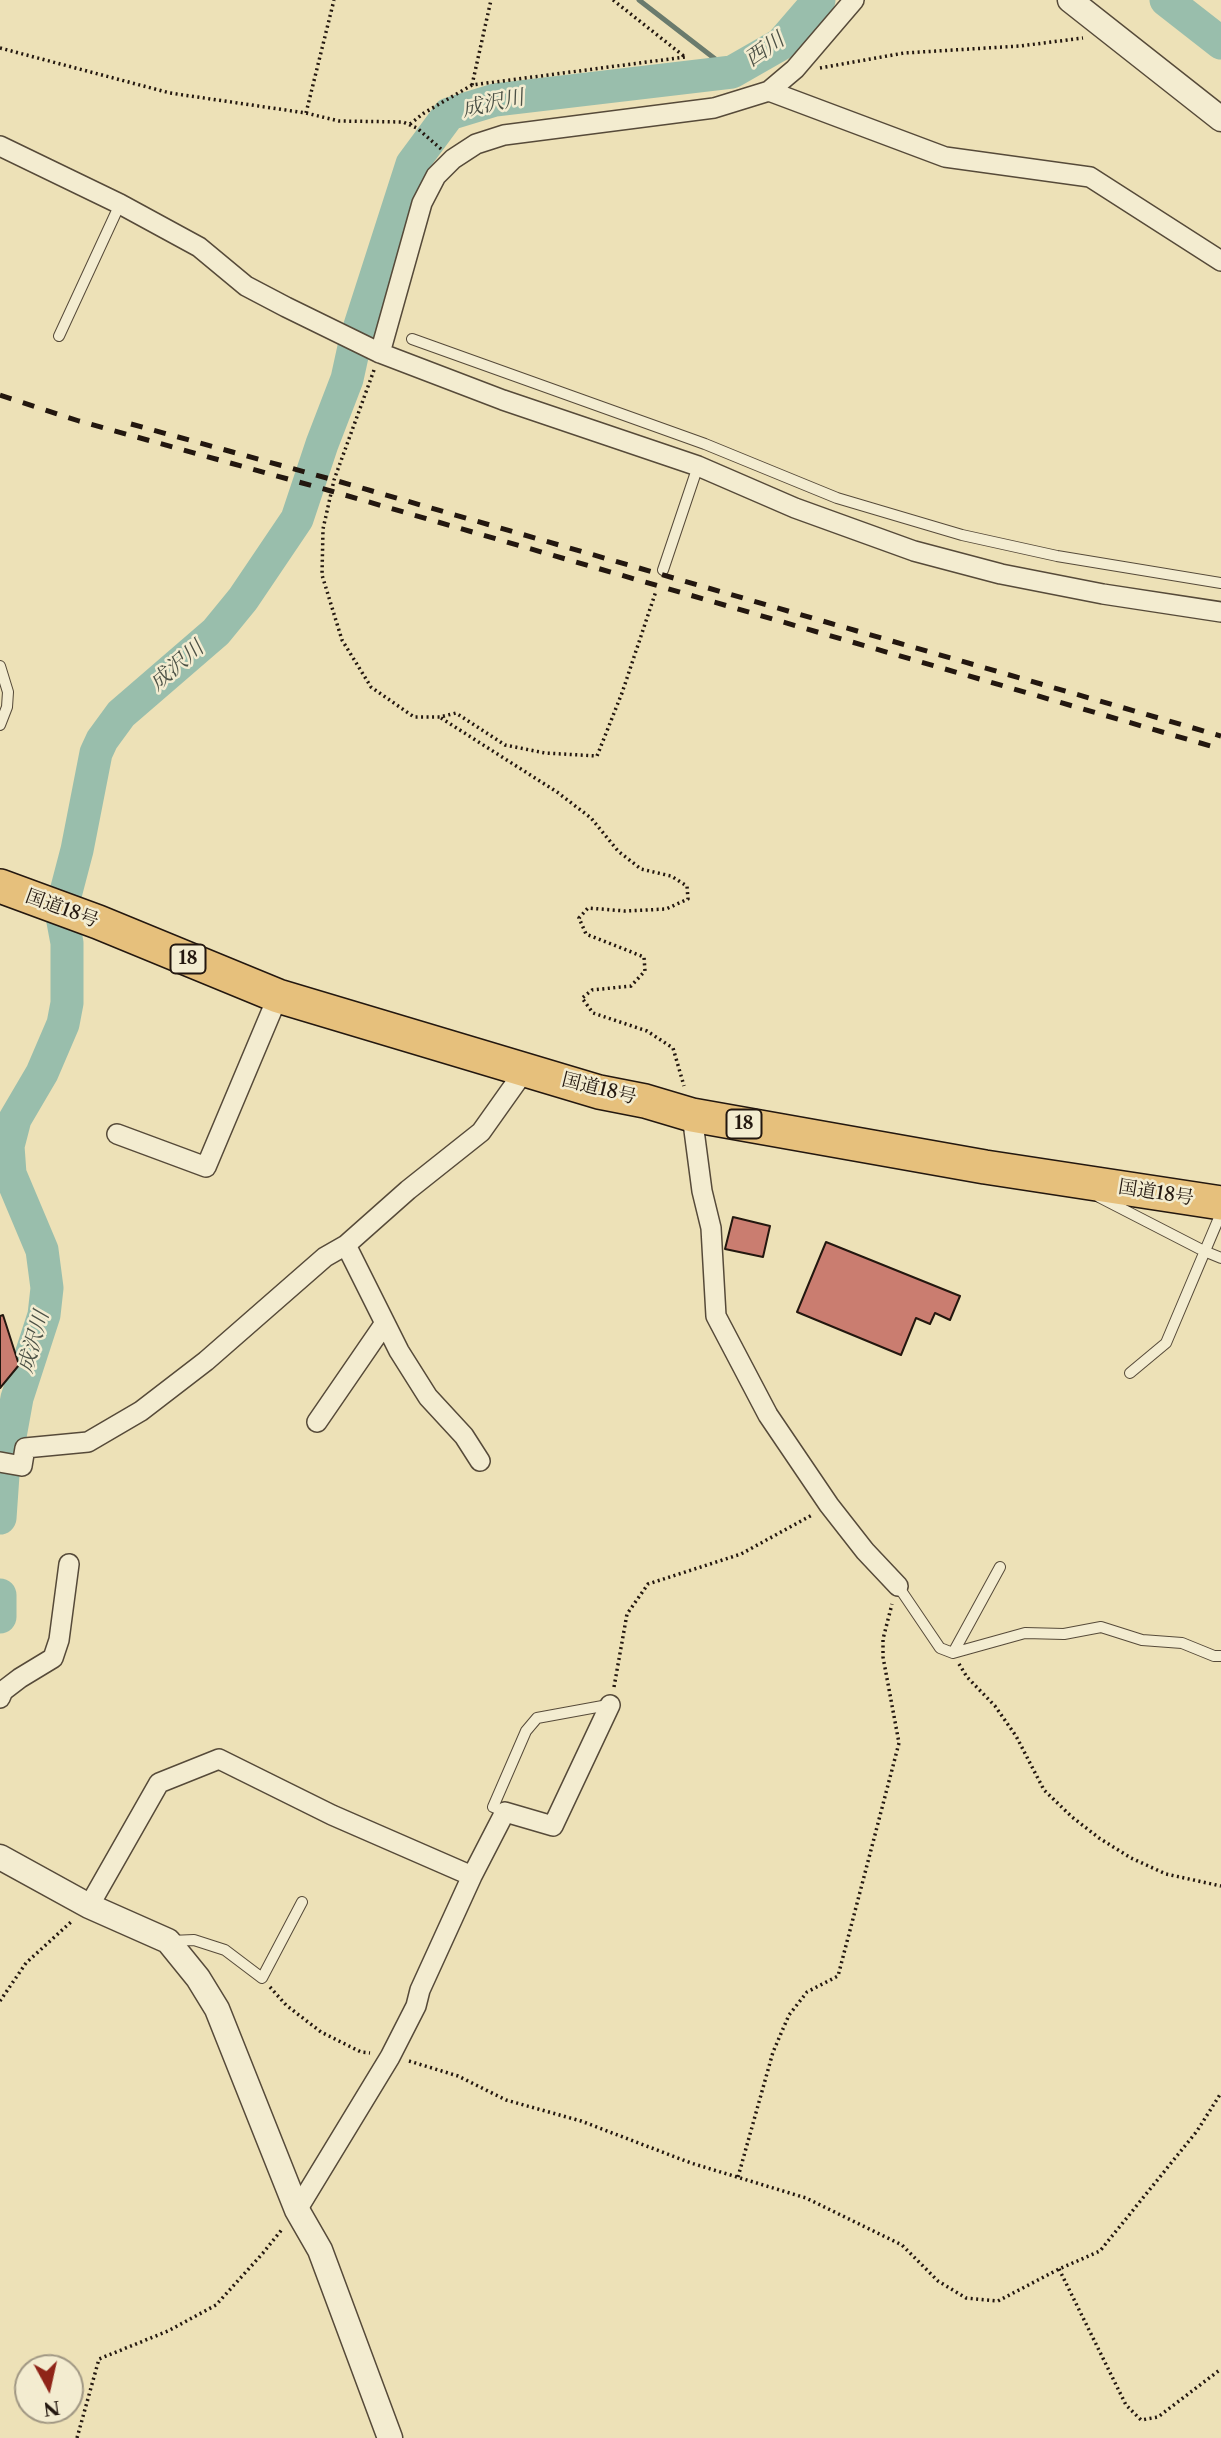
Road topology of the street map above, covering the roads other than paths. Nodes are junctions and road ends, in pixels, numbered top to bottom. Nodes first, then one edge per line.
1 (854, 0) edge
2 (1070, 0) edge
3 (769, 91) junction
4 (1221, 119) edge
5 (0, 146) edge
6 (120, 204) junction
7 (1221, 261) edge
8 (59, 336) dead end
9 (412, 339) dead end
10 (380, 352) junction
11 (698, 466) junction
12 (663, 570) dead end
13 (1221, 583) edge
14 (1221, 612) edge
15 (0, 666) edge
16 (0, 725) edge
17 (0, 886) edge
18 (278, 996) junction
19 (525, 1069) junction
20 (692, 1115) junction
21 (117, 1134) dead end
22 (1065, 1180) junction
23 (1221, 1203) edge
24 (1221, 1213) edge
25 (346, 1245) junction
26 (1204, 1251) junction
27 (1221, 1258) edge
28 (385, 1323) junction
29 (1130, 1373) dead end
30 (317, 1422) dead end
31 (480, 1461) dead end
32 (8, 1464) edge
33 (68, 1564) dead end
34 (1000, 1567) dead end
35 (898, 1586) joint
36 (953, 1653) junction
37 (1221, 1656) edge
38 (0, 1698) edge
39 (611, 1705) joint
40 (505, 1812) junction
41 (0, 1857) edge
42 (472, 1876) junction
43 (302, 1902) dead end
44 (89, 1906) junction
45 (168, 1941) junction
46 (297, 2210) junction
47 (390, 2438) edge

1 - 3 street
2 - 4 street
3 - 7 street
3 - 10 street
5 - 6 street
6 - 8 lane
6 - 10 street
9 - 13 lane
10 - 11 street
11 - 12 lane
11 - 14 street
15 - 16 lane
17 - 18 highway, 国道18号 / 18
18 - 19 highway, 国道18号 / 18
18 - 21 street
19 - 20 highway, 国道18号 / 18
19 - 25 street
20 - 22 highway, 国道18号 / 18
20 - 35 street
22 - 23 highway, 国道18号 / 18
22 - 26 lane
24 - 26 lane
25 - 28 street
25 - 32 street
26 - 27 lane
26 - 29 lane
28 - 30 street
28 - 31 street
33 - 38 street
34 - 36 lane
35 - 36 lane
36 - 37 lane
39 - 40 street
39 - 40 lane
40 - 42 street
41 - 44 street
42 - 44 street
42 - 46 street
43 - 45 lane
44 - 45 street
45 - 46 street
46 - 47 street

